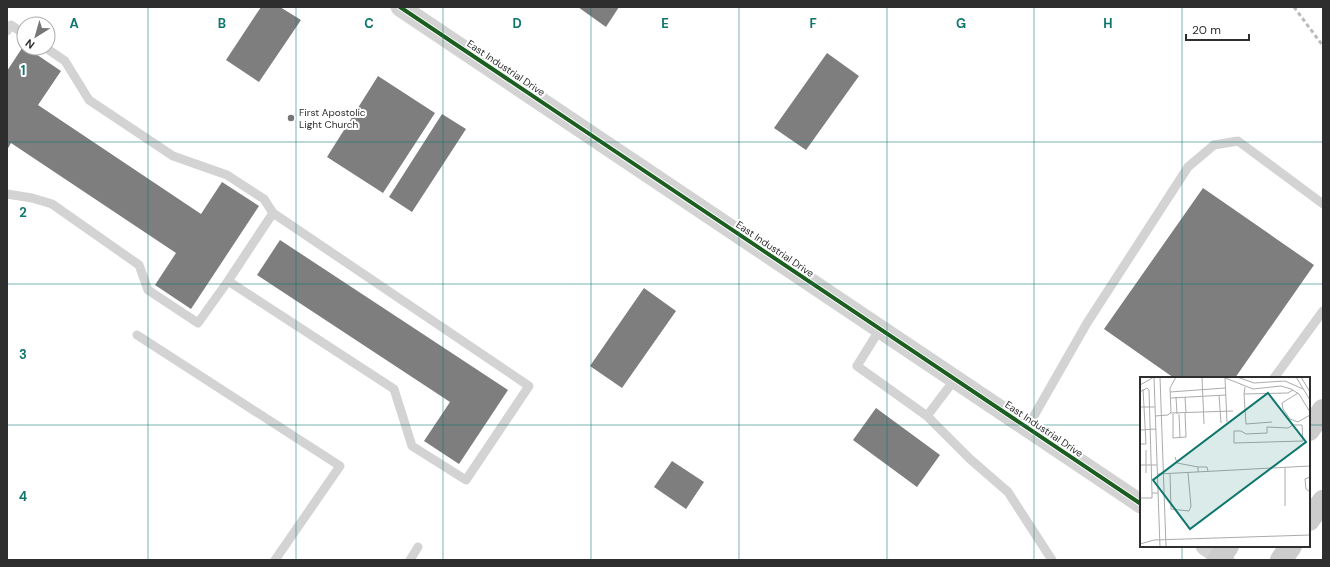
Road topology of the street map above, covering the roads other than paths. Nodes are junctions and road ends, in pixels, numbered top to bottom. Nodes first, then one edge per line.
1 (400, 7) edge
2 (16, 28) edge
3 (7, 31) edge
4 (56, 55) edge
5 (7, 194) edge
6 (1323, 204) edge
7 (273, 213) junction
8 (228, 281) junction
9 (1323, 311) edge
10 (880, 329) junction
11 (137, 335) dead end
12 (1275, 377) edge
13 (955, 379) junction
14 (1323, 410) edge
15 (927, 416) junction
16 (1028, 428) junction
17 (1310, 429) edge
18 (1323, 501) edge
19 (1140, 503) edge
20 (1310, 519) edge
21 (418, 547) dead end
22 (1290, 547) edge
23 (275, 560) edge
24 (410, 560) edge
25 (1052, 560) edge
26 (1281, 560) edge

1 - 10 street, East Industrial Drive
2 - 3 lane
4 - 7 lane
5 - 8 lane
6 - 16 lane
7 - 8 lane
7 - 8 lane
9 - 12 lane
10 - 13 street, East Industrial Drive
10 - 15 lane
11 - 23 lane
13 - 15 lane
13 - 16 street, East Industrial Drive
14 - 17 street
15 - 25 lane
16 - 19 street, East Industrial Drive
18 - 20 street
21 - 24 lane
22 - 26 street

